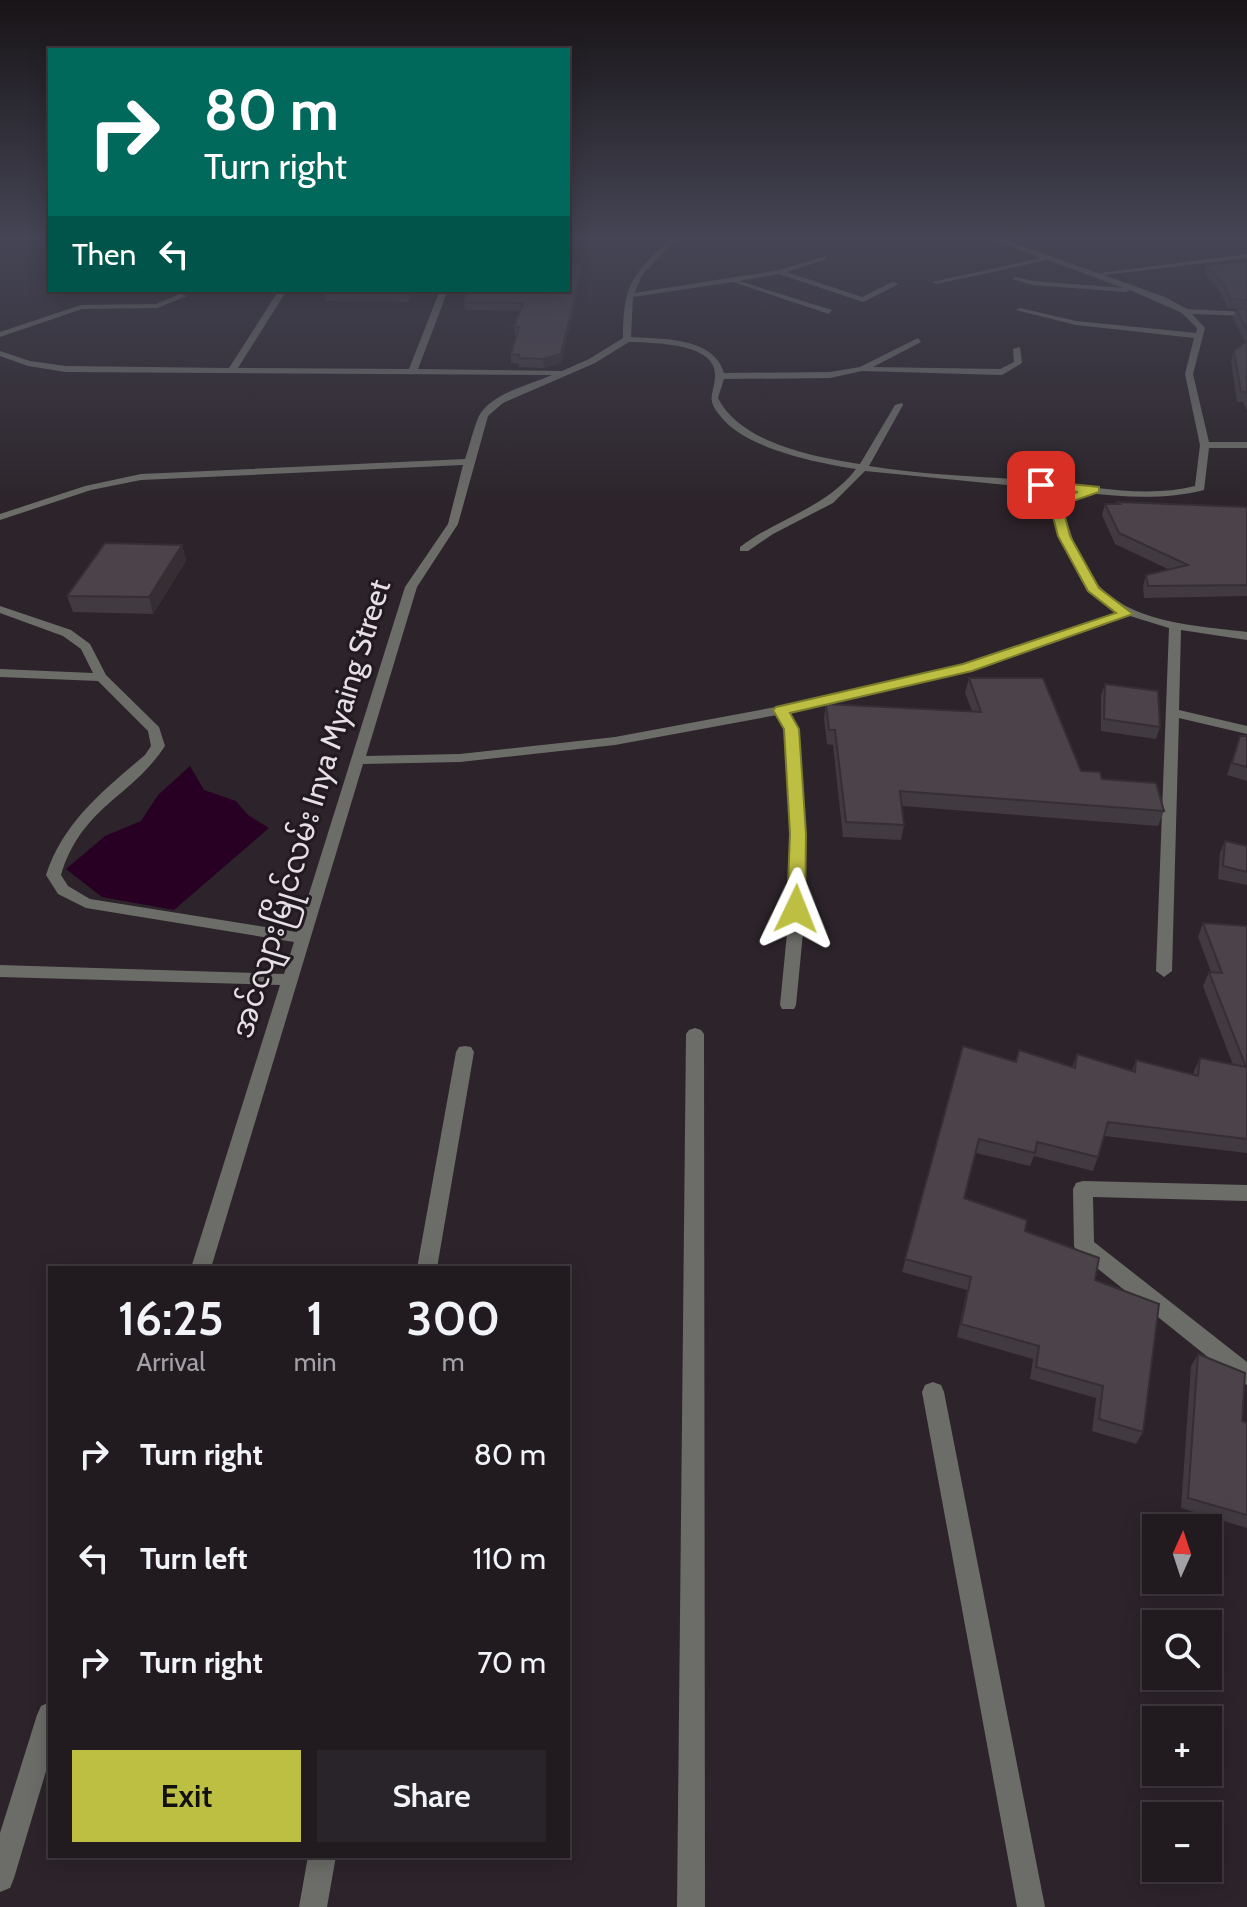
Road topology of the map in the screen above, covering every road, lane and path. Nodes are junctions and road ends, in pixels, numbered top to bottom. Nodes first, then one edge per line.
1 (258, 329) edge
2 (429, 329) edge
3 (627, 329) edge
4 (1132, 329) edge
5 (1201, 329) edge
6 (1198, 336) junction
7 (627, 339) junction
8 (918, 340) dead end
9 (1017, 349) dead end
10 (0, 353) edge
11 (862, 369) junction
12 (232, 370) junction
13 (413, 371) junction
14 (565, 373) junction
15 (721, 376) junction
16 (899, 405) dead end
17 (1205, 445) junction
18 (1247, 445) edge
19 (469, 462) junction
20 (865, 468) junction
21 (987, 480) junction
22 (1095, 490) junction
23 (1057, 509) junction
24 (0, 517) edge
25 (744, 549) dead end
26 (0, 609) edge
27 (1126, 614) junction
28 (1175, 626) junction
29 (1247, 636) edge
30 (0, 673) edge
31 (101, 677) junction
32 (781, 710) junction
33 (1171, 712) junction
34 (1247, 730) edge
35 (359, 760) junction
36 (303, 938) junction
37 (0, 971) edge
38 (1164, 971) dead end
39 (290, 980) junction
40 (788, 1005) dead end
41 (695, 1034) dead end
42 (465, 1052) dead end
43 (1247, 1193) edge
44 (202, 1266) edge
45 (427, 1266) edge
46 (1247, 1375) edge
47 (933, 1392) dead end
48 (48, 1722) edge
49 (322, 1858) edge
50 (0, 1878) edge
51 (313, 1907) edge
52 (691, 1907) edge
53 (1031, 1907) edge

1 - 12 street
2 - 13 street
3 - 7 street
4 - 6 street
5 - 6 street
6 - 17 street
7 - 14 street, အင်လျားမြိုင်လမ်း Inya Myaing Street
7 - 15 street
8 - 11 street
9 - 11 street
10 - 12 street
11 - 15 street
12 - 13 street
13 - 14 street
14 - 19 street, အင်လျားမြိုင်လမ်း Inya Myaing Street
15 - 20 street
16 - 20 street
17 - 18 street
17 - 22 street
19 - 24 street
19 - 35 street, အင်လျားမြိုင်လမ်း Inya Myaing Street
20 - 21 street
20 - 25 street
21 - 22 street
21 - 23 street
22 - 23 street
23 - 27 street
26 - 31 street
27 - 28 street
27 - 32 street
28 - 29 street
28 - 33 street
30 - 31 street
31 - 36 street
32 - 35 street
32 - 40 street
33 - 34 street
33 - 38 street
35 - 36 street, အင်လျားမြိုင်လမ်း Inya Myaing Street
36 - 39 street, အင်လျားမြိုင်လမ်း Inya Myaing Street
37 - 39 street
39 - 44 street, အင်လျားမြိုင်လမ်း Inya Myaing Street
41 - 52 street
42 - 45 street
43 - 46 street
47 - 53 street
48 - 50 street
49 - 51 street

